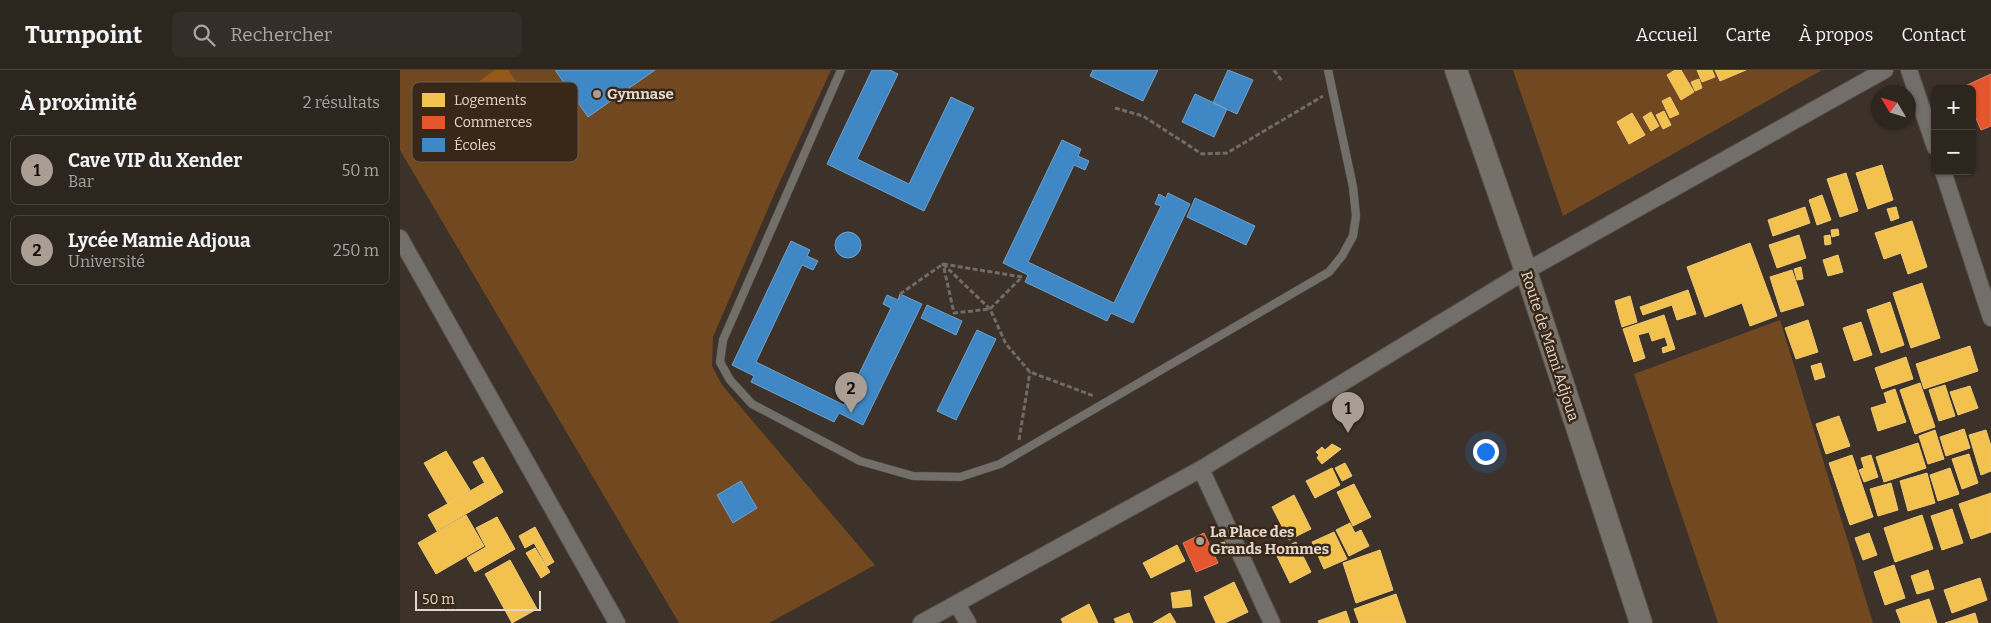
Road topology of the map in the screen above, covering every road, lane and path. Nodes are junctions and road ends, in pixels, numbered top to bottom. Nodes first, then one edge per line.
1 (841, 70) edge
2 (1274, 70) edge
3 (1328, 70) edge
4 (1456, 70) edge
5 (1885, 70) edge
6 (1909, 70) edge
7 (1282, 81) dead end
8 (1332, 91) junction
9 (1115, 108) dead end
10 (1931, 135) edge
11 (1944, 175) edge
12 (400, 238) edge
13 (943, 264) junction
14 (1526, 272) junction
15 (900, 294) dead end
16 (990, 309) junction
17 (1991, 318) edge
18 (1030, 372) junction
19 (1108, 401) junction
20 (1017, 454) junction
21 (1201, 469) junction
22 (957, 604) junction
23 (618, 623) edge
24 (922, 623) edge
25 (968, 623) edge
26 (1272, 623) edge
27 (1641, 623) edge

1 - 20 lane
2 - 7 path
3 - 8 lane
4 - 14 street, Route de Mami Adjoua
5 - 14 street
6 - 10 street
8 - 9 path
8 - 19 lane
11 - 17 street
12 - 23 street
13 - 15 path
13 - 16 path
13 - 16 path
13 - 16 path
14 - 21 street
14 - 27 street, Route de Mami Adjoua
16 - 18 path
18 - 19 path
18 - 20 path
19 - 20 lane
21 - 22 street
21 - 26 street
22 - 24 street
22 - 25 street

